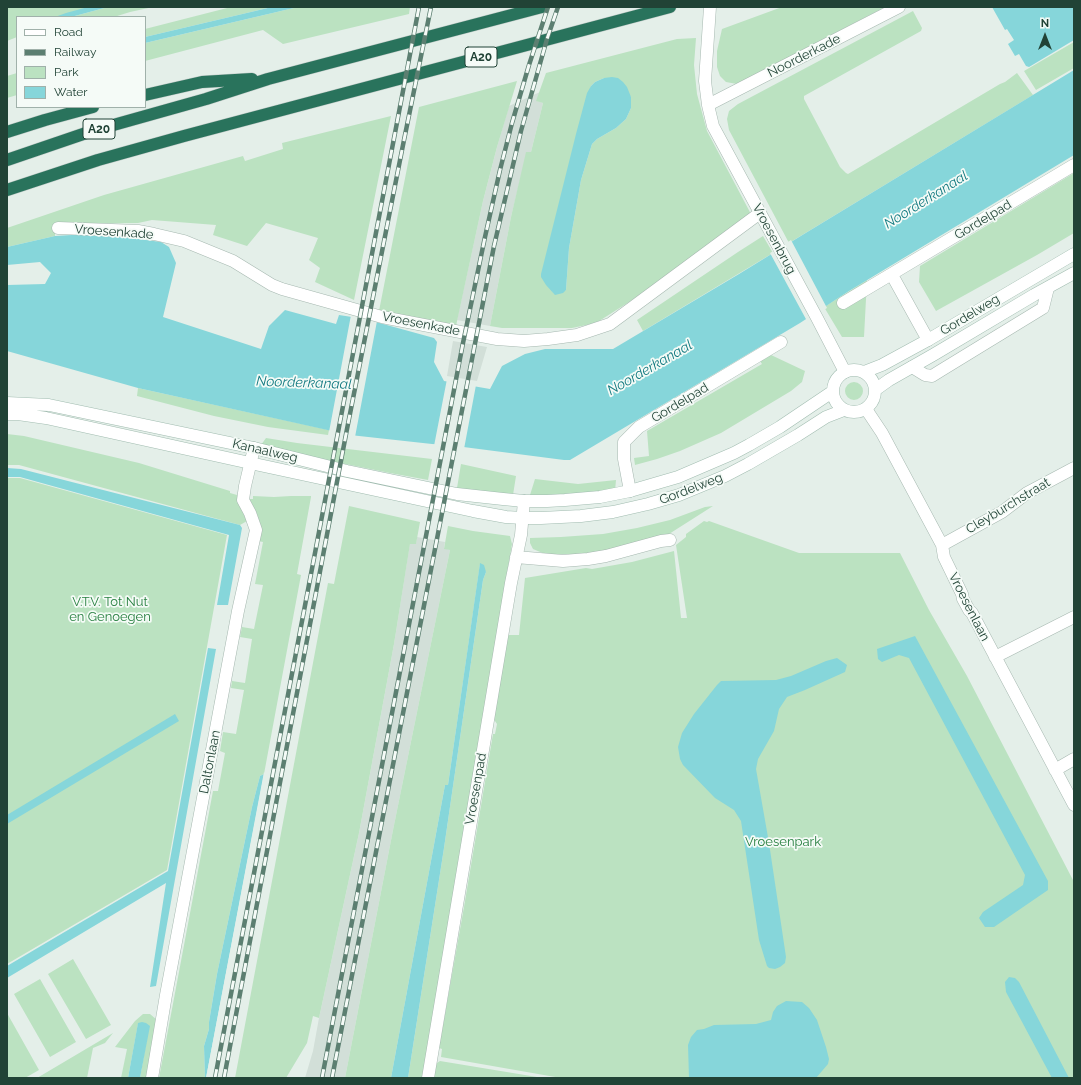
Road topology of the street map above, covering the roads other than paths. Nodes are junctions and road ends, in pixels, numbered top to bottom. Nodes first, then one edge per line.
1 (542, 7) edge
2 (670, 7) edge
3 (710, 7) edge
4 (899, 7) edge
5 (268, 79) junction
6 (146, 95) edge
7 (708, 105) junction
8 (89, 108) edge
9 (7, 132) edge
10 (7, 160) edge
11 (1074, 165) edge
12 (7, 190) edge
13 (760, 213) junction
14 (58, 228) dead end
15 (1072, 258) edge
16 (1074, 273) edge
17 (892, 275) junction
18 (1048, 288) junction
19 (843, 303) dead end
20 (928, 340) junction
21 (781, 342) dead end
22 (912, 367) junction
23 (845, 372) junction
24 (864, 372) junction
25 (875, 390) junction
26 (832, 392) junction
27 (7, 403) edge
28 (866, 409) junction
29 (844, 410) junction
30 (7, 414) edge
31 (254, 448) junction
32 (250, 463) junction
33 (1074, 468) edge
34 (630, 491) junction
35 (524, 501) junction
36 (522, 518) junction
37 (670, 540) dead end
38 (942, 545) junction
39 (516, 557) junction
40 (1074, 616) edge
41 (995, 657) junction
42 (1074, 760) edge
43 (1055, 770) junction
44 (1074, 805) edge
45 (152, 1078) edge
46 (428, 1078) edge

1 - 5 highway, A20
2 - 12 highway, A20
3 - 7 street, Vroesenbrug
4 - 7 street, Noorderkade
5 - 6 highway, A20
5 - 10 highway, A20
7 - 13 street, Vroesenbrug
8 - 9 highway, A20
11 - 17 street, Gordelpad
13 - 14 street, Vroesenkade
13 - 23 street, Vroesenbrug
15 - 20 street, Gordelweg
16 - 18 street, Gordelweg
17 - 19 street, Gordelpad
17 - 20 street
18 - 22 street, Gordelweg
18 - 22 street
20 - 24 street, Gordelweg
21 - 34 street, Gordelpad
22 - 25 street, Gordelweg
23 - 24 street
23 - 26 street
24 - 25 street
25 - 28 street
26 - 29 street
26 - 34 street, Gordelweg
27 - 31 street, Kanaalweg
28 - 29 street
28 - 38 street, Vroesenlaan
29 - 36 street, Gordelweg
30 - 32 street, Kanaalweg
31 - 32 street, Daltonlaan
31 - 35 street, Kanaalweg
32 - 36 street, Kanaalweg
32 - 45 street, Daltonlaan
33 - 38 street, Cleyburchstraat
34 - 35 street, Gordelweg
35 - 36 street, Vroesenpad
36 - 39 street, Vroesenpad
37 - 39 street
38 - 41 street, Vroesenlaan
39 - 46 street, Vroesenpad
40 - 41 street
41 - 43 street, Vroesenlaan
42 - 43 street
43 - 44 street, Vroesenlaan

